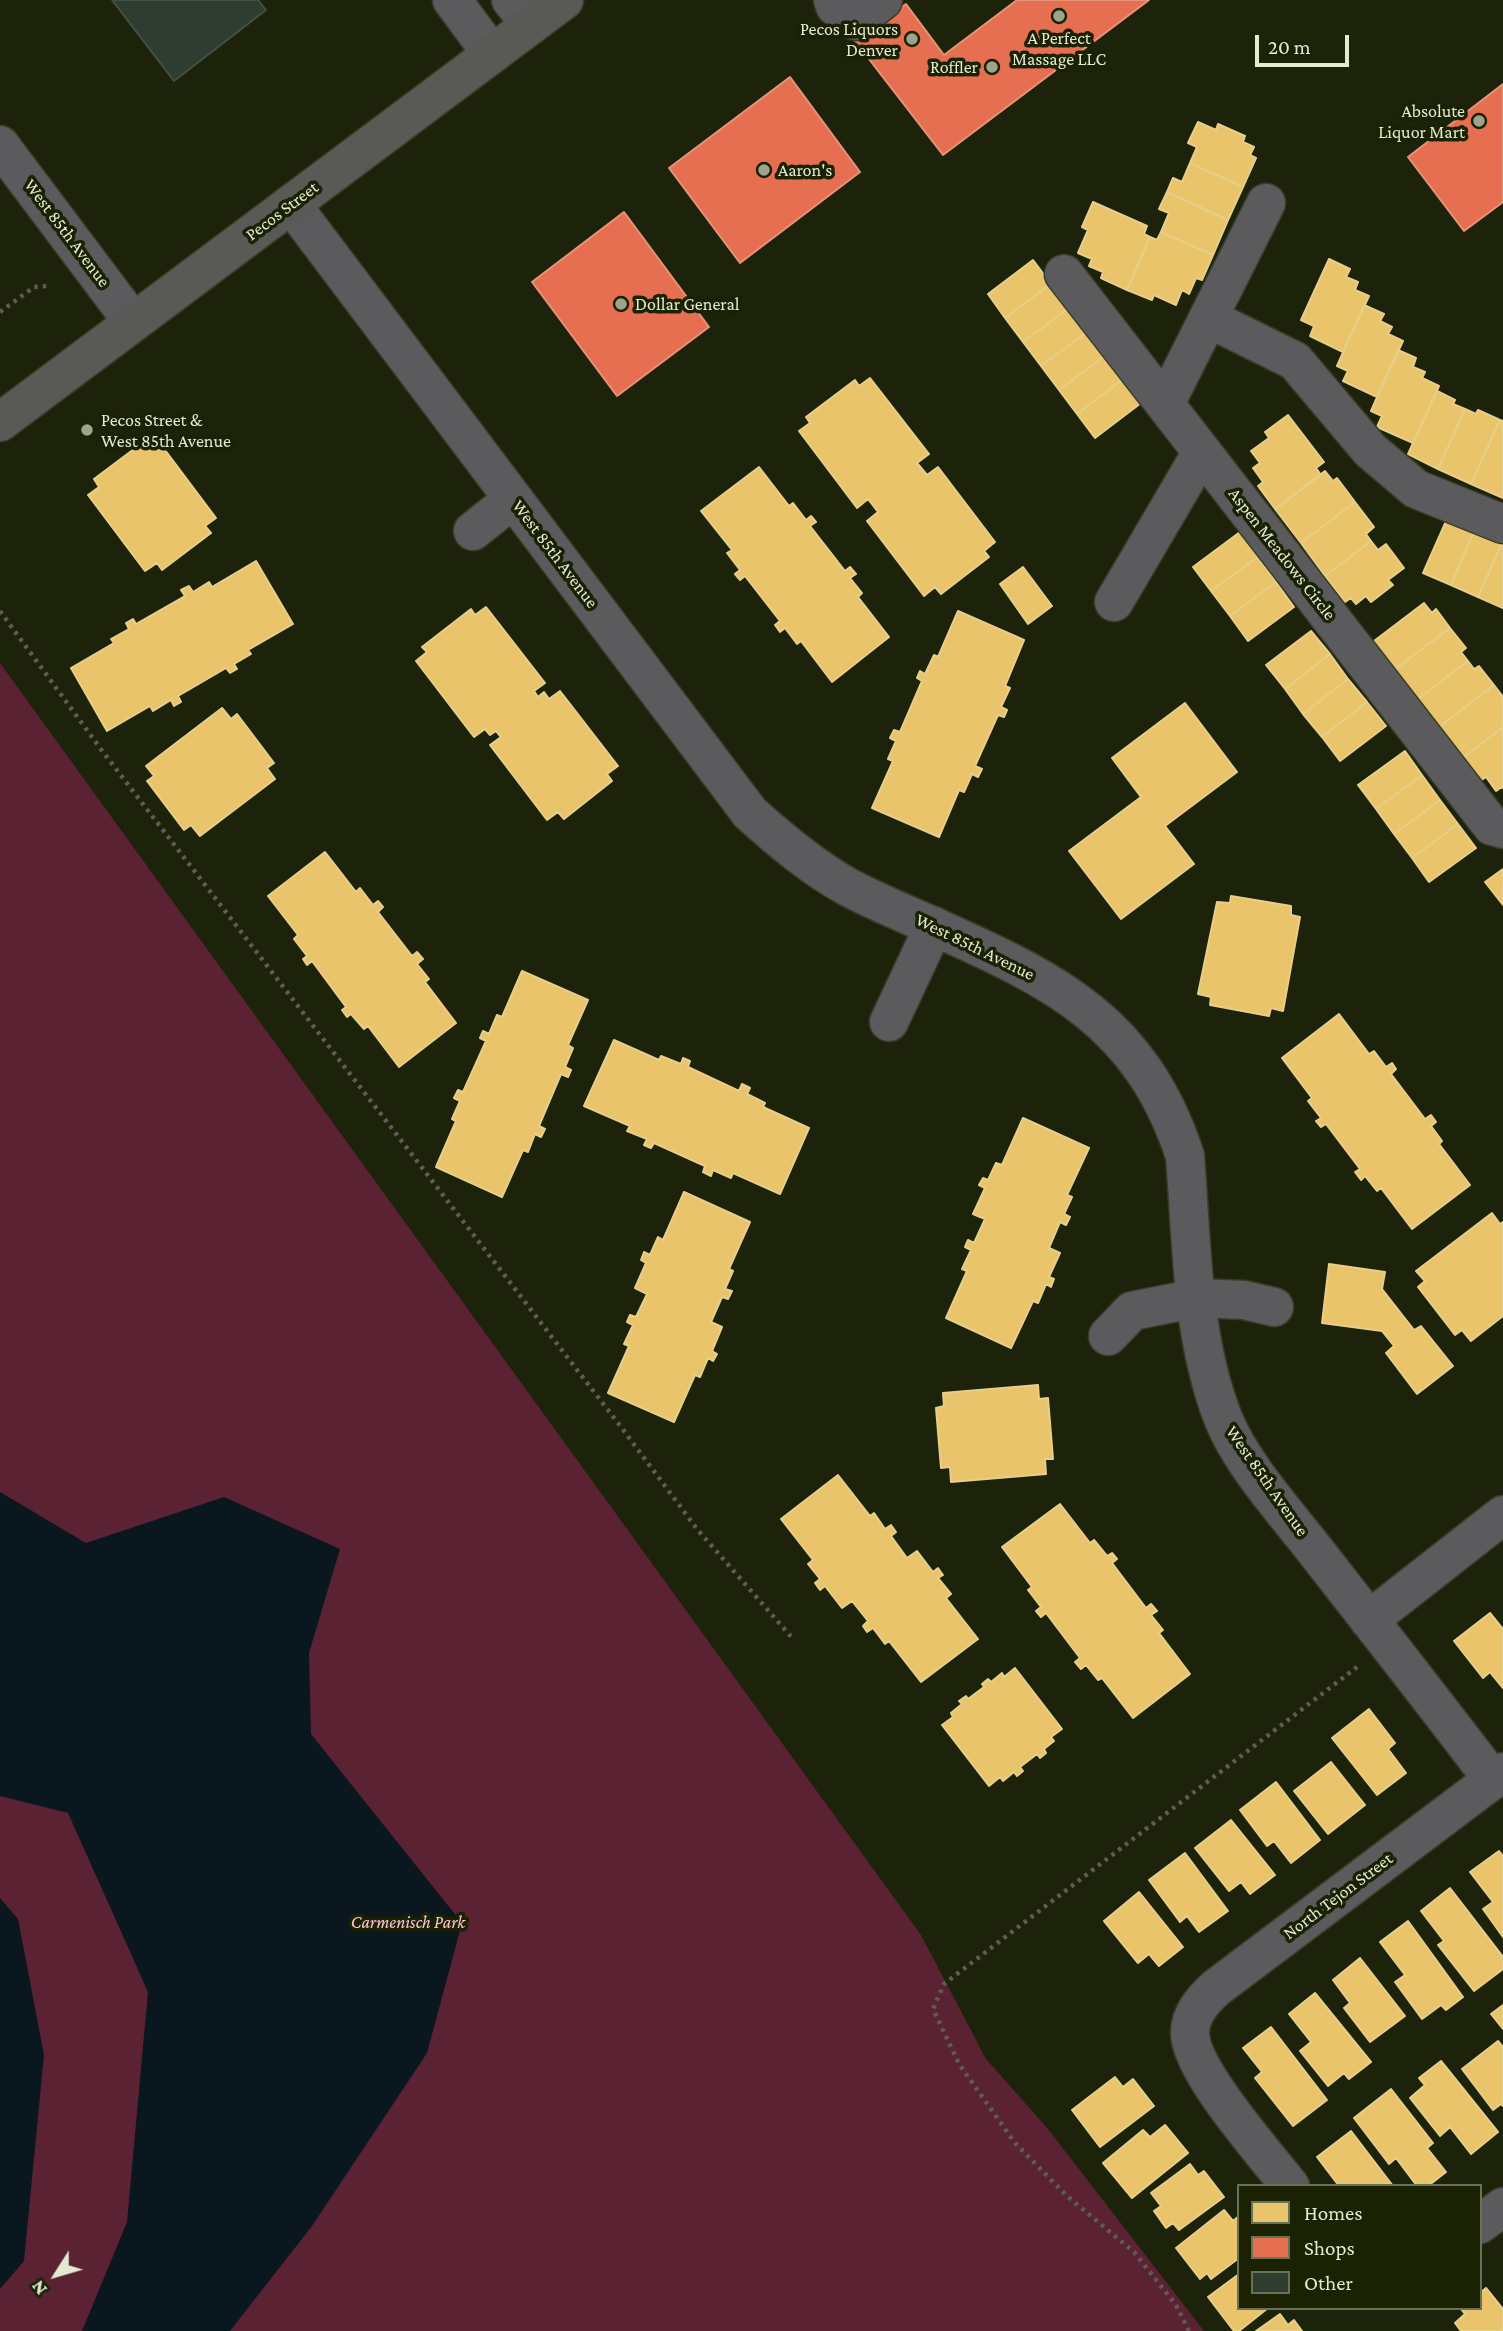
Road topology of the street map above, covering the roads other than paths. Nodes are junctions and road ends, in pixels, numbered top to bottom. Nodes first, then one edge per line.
1 (452, 0) edge
2 (564, 0) edge
3 (833, 0) edge
4 (883, 0) edge
5 (521, 13) edge
6 (492, 54) junction
7 (0, 145) edge
8 (1266, 202) dead end
9 (290, 204) junction
10 (1064, 274) dead end
11 (1208, 318) junction
12 (133, 322) junction
13 (1165, 404) junction
14 (0, 422) edge
15 (1202, 452) junction
16 (513, 499) junction
17 (1503, 524) edge
18 (473, 531) dead end
19 (1115, 603) dead end
20 (1503, 829) edge
21 (934, 926) junction
22 (889, 1022) dead end
23 (1197, 1297) junction
24 (1274, 1307) dead end
25 (1108, 1336) dead end
26 (1503, 1515) edge
27 (1378, 1632) junction
28 (1498, 1776) edge
29 (1288, 2184) edge
30 (1503, 2207) edge
31 (1482, 2223) edge

1 - 6 street
2 - 5 main road, Pecos Street
3 - 4 street
5 - 6 main road, Pecos Street
6 - 9 main road, Pecos Street
7 - 12 street, West 85th Avenue
8 - 11 street
9 - 12 main road, Pecos Street
9 - 16 street, West 85th Avenue
10 - 13 street, Aspen Meadows Circle
11 - 13 street
11 - 17 street
12 - 14 main road, Pecos Street
13 - 15 street, Aspen Meadows Circle
15 - 19 street
15 - 20 street, Aspen Meadows Circle
16 - 18 street
16 - 21 street, West 85th Avenue
21 - 22 street
21 - 23 street, West 85th Avenue
23 - 24 street
23 - 25 street
23 - 27 street, West 85th Avenue
26 - 27 street
27 - 28 street, West 85th Avenue
28 - 29 street, North Tejon Street
30 - 31 street

